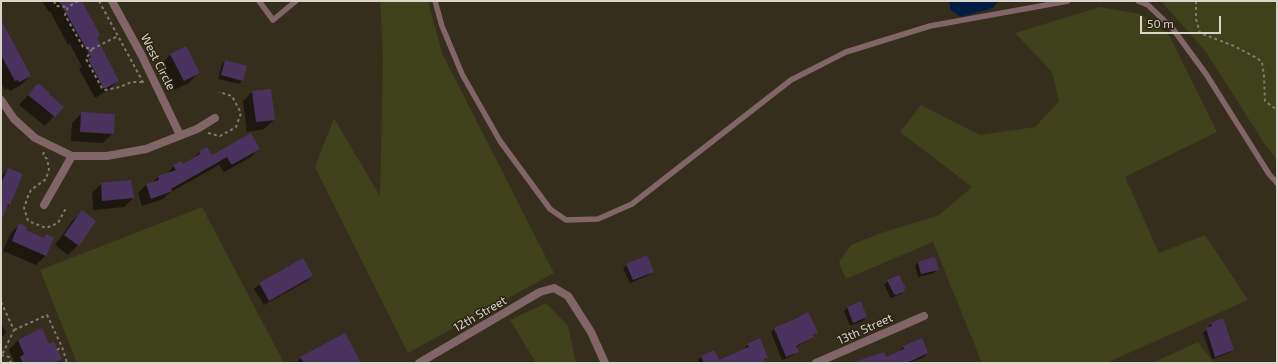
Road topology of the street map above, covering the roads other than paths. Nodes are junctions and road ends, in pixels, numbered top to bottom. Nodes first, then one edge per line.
1 (112, 1) edge
2 (259, 1) edge
3 (296, 1) edge
4 (435, 1) edge
5 (1068, 1) edge
6 (1138, 1) edge
7 (1, 100) edge
8 (215, 118) dead end
9 (180, 135) junction
10 (72, 156) junction
11 (1277, 183) edge
12 (44, 205) dead end
13 (924, 316) dead end
14 (419, 363) edge
15 (606, 363) edge
16 (816, 363) edge

1 - 9 street, West Circle
2 - 3 lane
4 - 5 lane
6 - 11 lane
7 - 10 street
8 - 9 street
9 - 10 street
10 - 12 street
13 - 16 street, 13th Street
14 - 15 street, 12th Street

